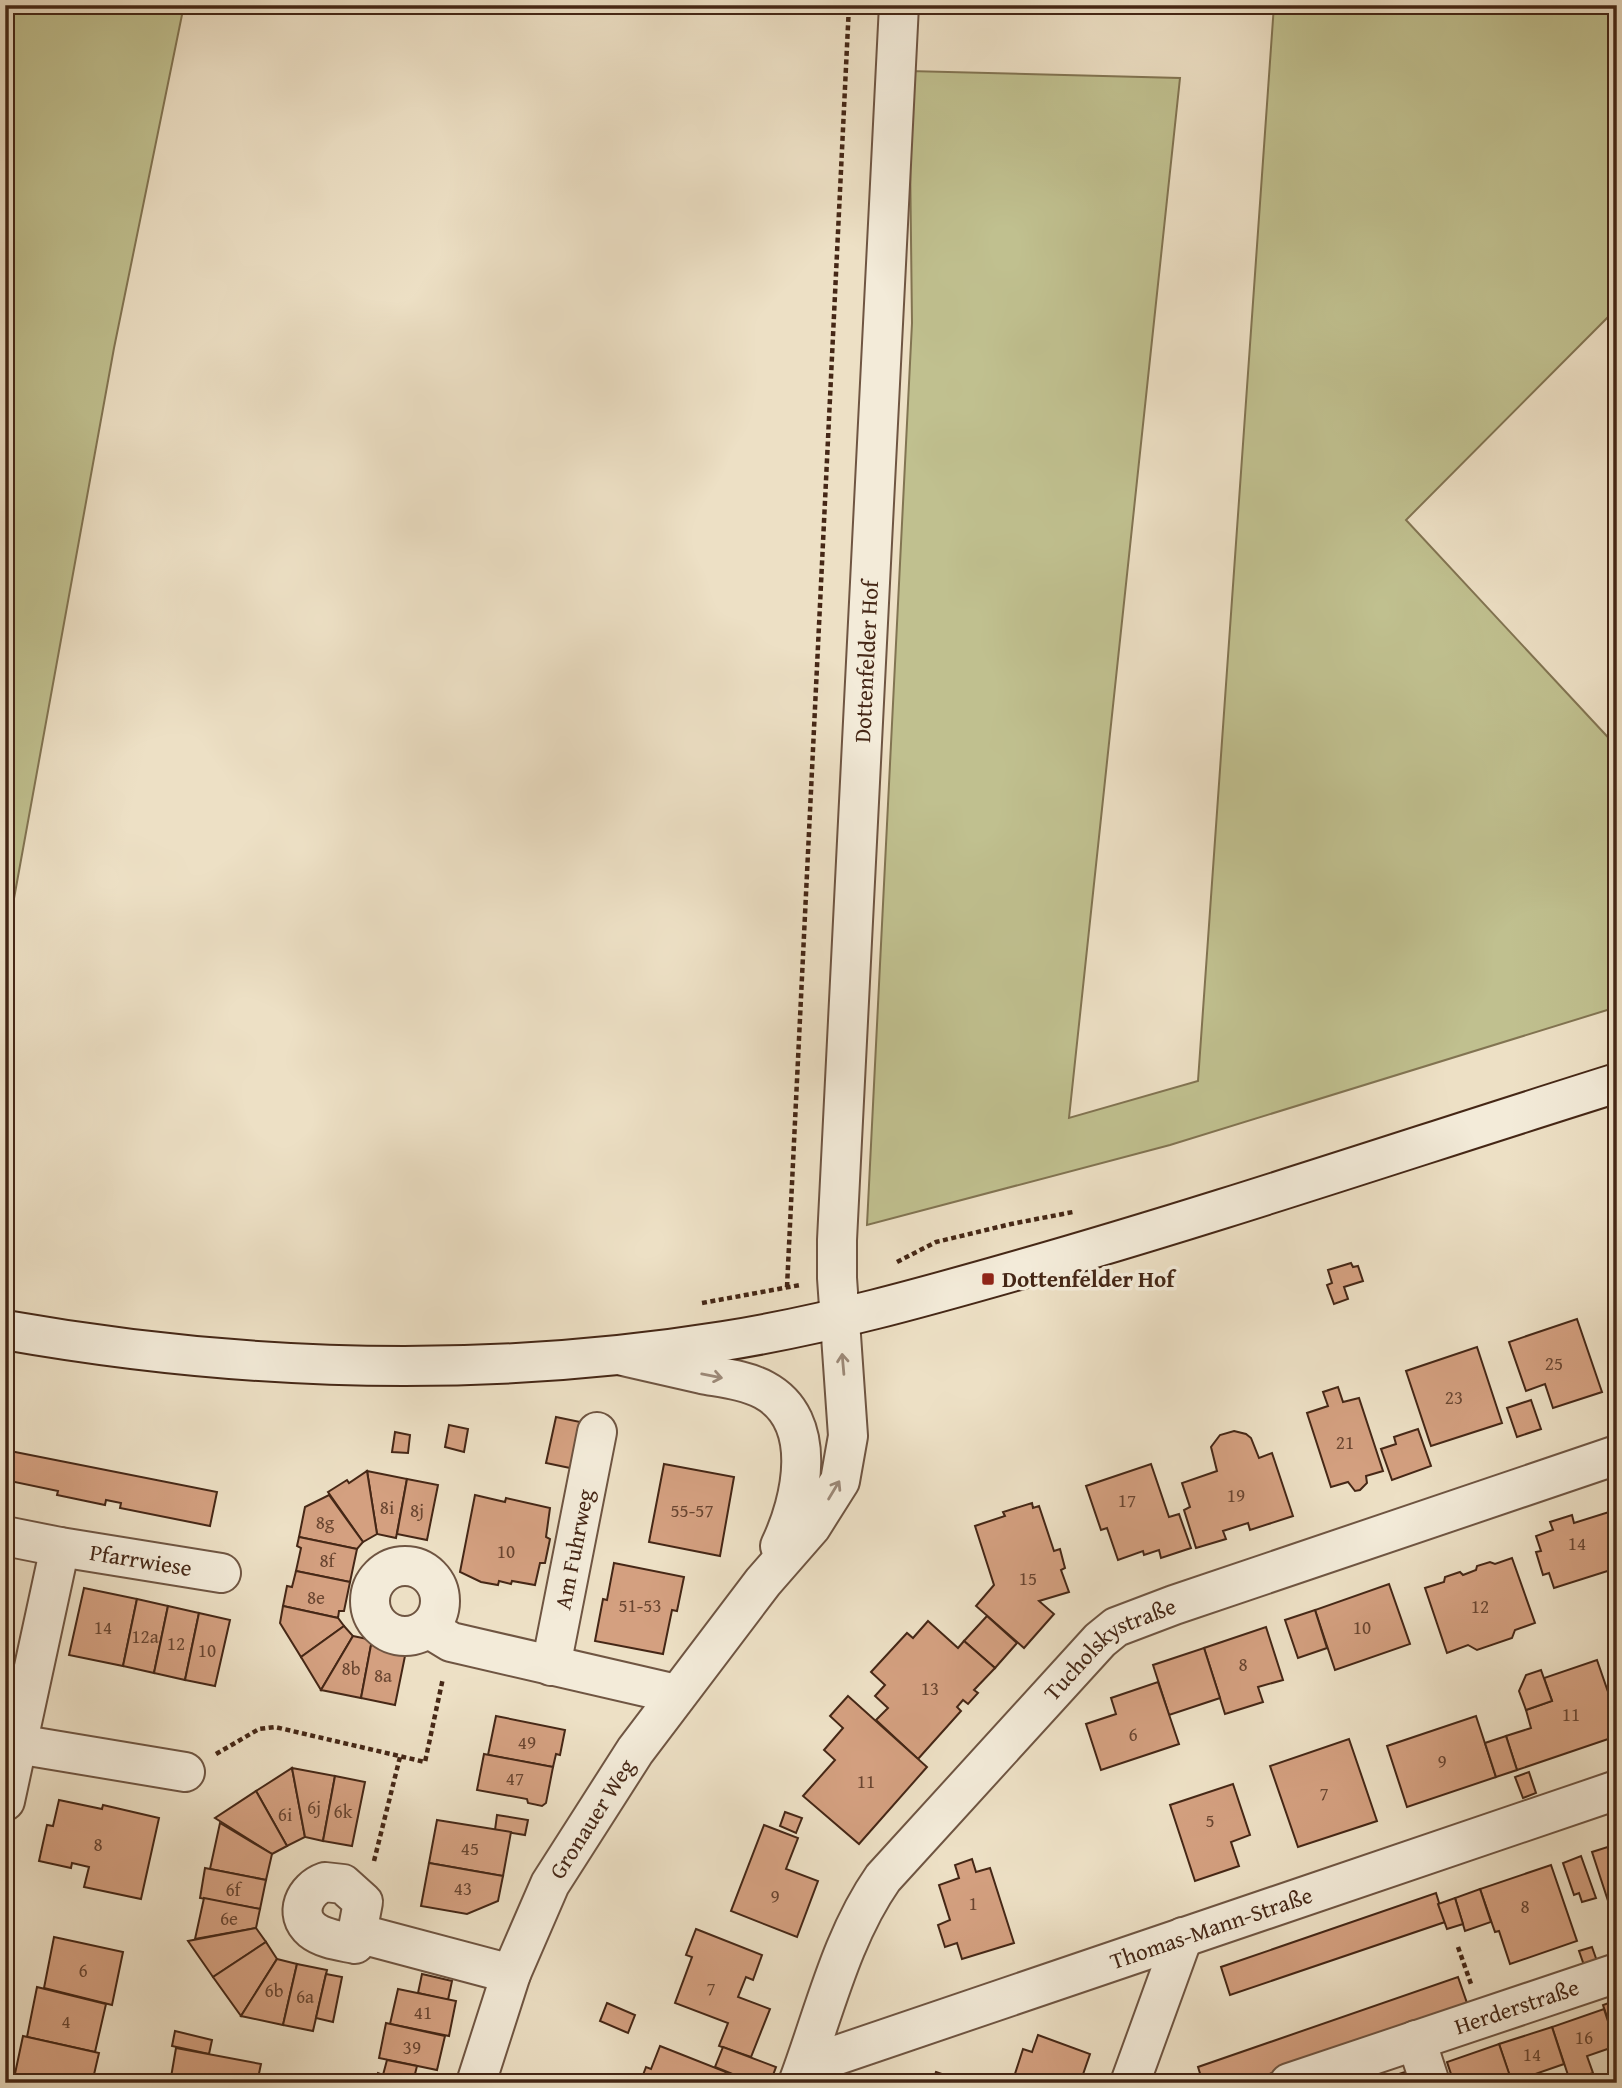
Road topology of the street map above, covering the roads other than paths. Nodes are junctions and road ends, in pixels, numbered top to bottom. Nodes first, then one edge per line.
1 (899, 5) edge
2 (1617, 1083) edge
3 (840, 1318) junction
4 (5, 1330) edge
5 (621, 1356) junction
6 (597, 1432) dead end
7 (1617, 1455) edge
8 (5, 1536) edge
9 (60, 1547) junction
10 (221, 1573) dead end
11 (763, 1583) junction
12 (439, 1635) road end
13 (551, 1666) junction
14 (676, 1694) junction
15 (11, 1743) edge
16 (185, 1772) road end
17 (1617, 1790) edge
18 (5, 1801) edge
19 (360, 1918) road end
20 (1183, 1937) junction
21 (1617, 1973) edge
22 (511, 1974) junction
23 (1416, 2040) junction
24 (801, 2074) edge
25 (476, 2083) edge
26 (1130, 2083) edge
27 (1289, 2083) edge
28 (1430, 2083) edge

1 - 3 street, Dottenfelder Hof
2 - 3 street
3 - 5 street
11 -> 3 street, Gronauer Weg
4 - 5 street
5 -> 11 street, Gronauer Weg
6 - 13 street, Am Fuhrweg
7 - 24 street, Tucholskystraße
8 - 9 street, Pfarrwiese
9 - 10 street, Pfarrwiese
9 - 15 street, Pfarrwiese
11 - 14 street, Gronauer Weg
12 - 13 street
13 - 14 street
14 - 22 street, Gronauer Weg
15 - 16 street
15 - 18 street, Pfarrwiese
17 - 20 street, Thomas-Mann-Straße
19 - 22 street
20 - 24 street, Thomas-Mann-Straße
20 - 26 street
21 - 23 street, Herderstraße
22 - 25 street, Gronauer Weg
23 - 27 street, Herderstraße
23 - 28 street

